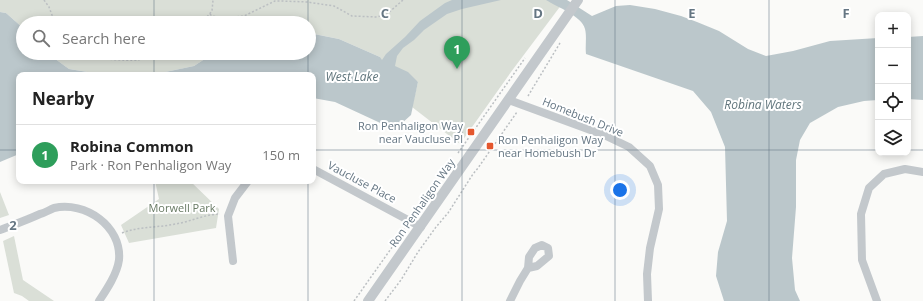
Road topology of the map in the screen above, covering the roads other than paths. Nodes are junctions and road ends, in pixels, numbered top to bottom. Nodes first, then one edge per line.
1 (578, 0) edge
2 (509, 100) junction
3 (316, 171) edge
4 (923, 172) edge
5 (246, 184) edge
6 (421, 227) junction
7 (0, 230) edge
8 (233, 261) dead end
9 (528, 268) dead end
10 (99, 301) edge
11 (368, 301) edge
12 (510, 301) edge
13 (648, 301) edge
14 (877, 301) edge

1 - 2 street, Ron Penhaligon Way
2 - 6 street, Ron Penhaligon Way
2 - 13 street, Homebush Drive
3 - 6 street, Vaucluse Place
4 - 14 street
5 - 8 street
6 - 11 street, Ron Penhaligon Way
7 - 10 street
9 - 12 street

